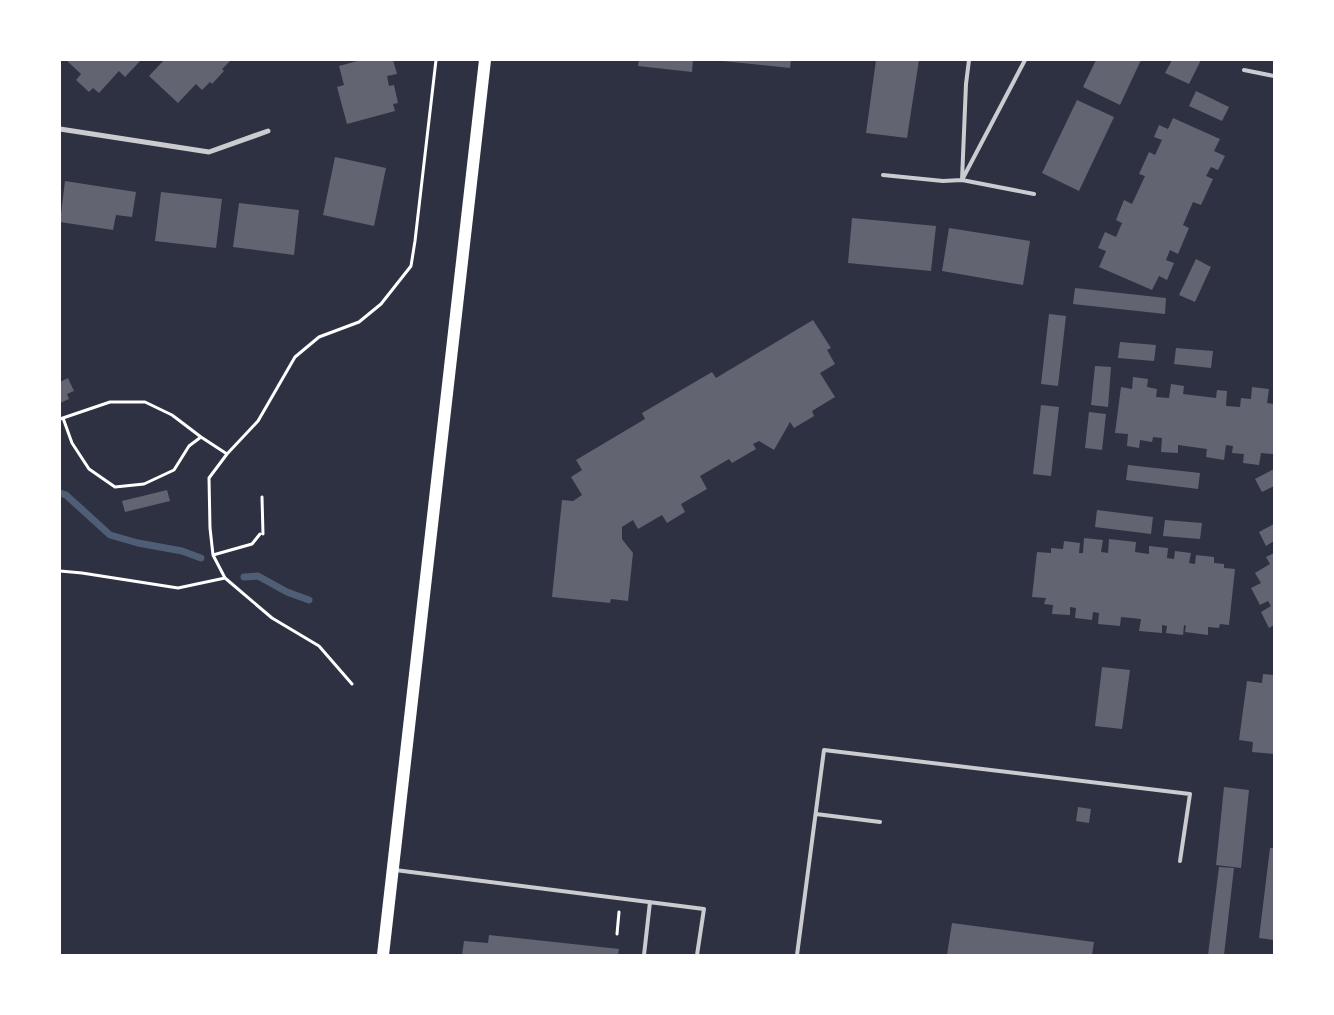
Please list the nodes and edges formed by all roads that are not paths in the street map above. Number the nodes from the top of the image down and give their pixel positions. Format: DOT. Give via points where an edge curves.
graph roads {
  1 [pos="485,60"];
  2 [pos="969,60"];
  3 [pos="1025,60"];
  4 [pos="1244,70"];
  5 [pos="1274,76"];
  6 [pos="60,129"];
  7 [pos="268,131"];
  8 [pos="883,175"];
  9 [pos="962,180"];
  10 [pos="1034,194"];
  11 [pos="816,814"];
  12 [pos="880,822"];
  13 [pos="1180,861"];
  14 [pos="393,870"];
  15 [pos="650,902"];
  16 [pos="384,955"];
  17 [pos="644,955"];
  18 [pos="697,955"];
  19 [pos="797,955"];
  1 -- 14 [label="main road"];
  2 -- 9 [label="lane"];
  3 -- 9 [label="lane"];
  4 -- 5 [label="lane"];
  6 -- 7 [label="street" via="209,152"];
  8 -- 9 [label="lane"];
  9 -- 10 [label="lane"];
  11 -- 12 [label="lane"];
  11 -- 13 [label="lane" via="824,750 1190,794"];
  11 -- 19 [label="lane"];
  14 -- 15 [label="lane"];
  14 -- 16 [label="main road"];
  15 -- 17 [label="lane"];
  15 -- 18 [label="lane" via="704,909"];
}
